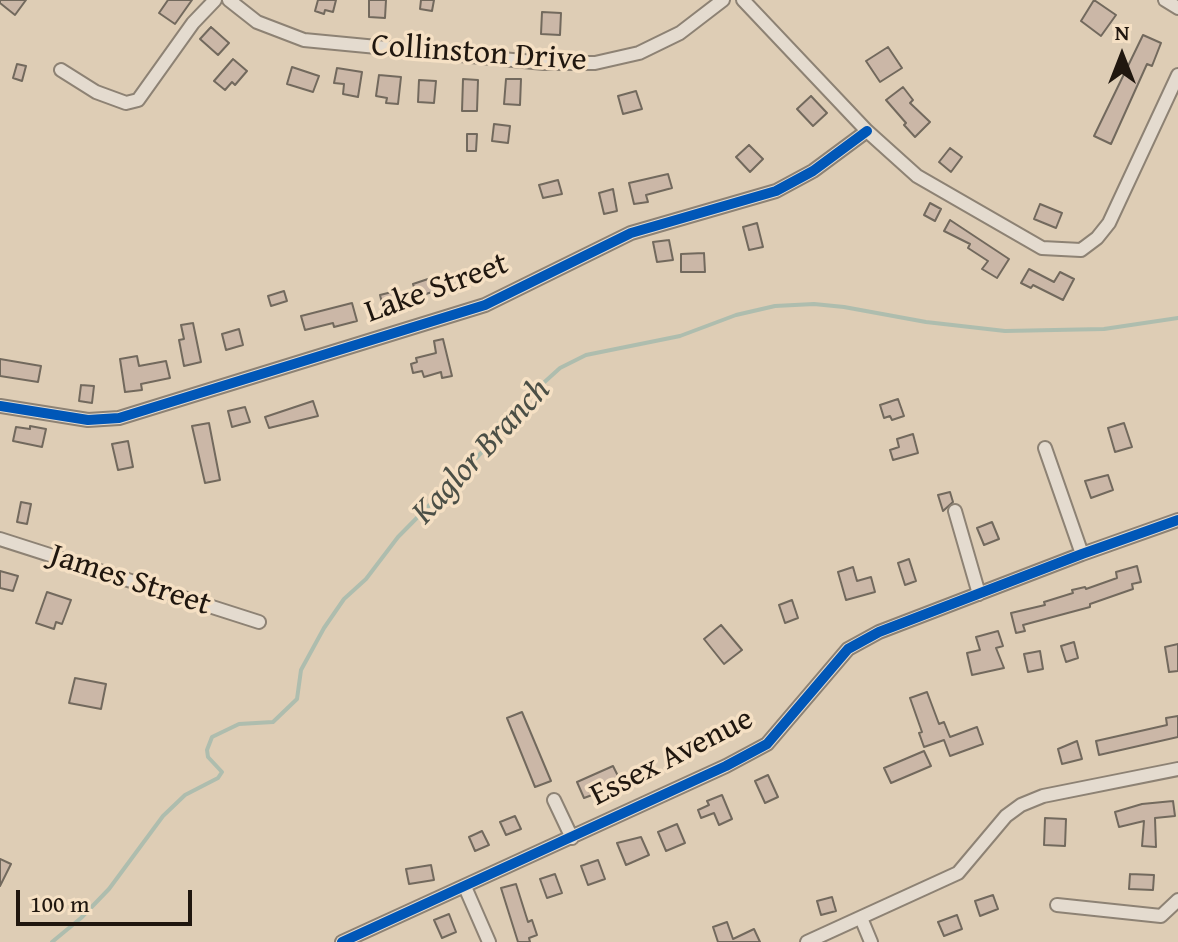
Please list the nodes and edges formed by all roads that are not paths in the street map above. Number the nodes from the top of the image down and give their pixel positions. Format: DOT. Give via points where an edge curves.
graph roads {
  1 [pos="215,0"];
  2 [pos="229,0"];
  3 [pos="723,0"];
  4 [pos="743,0"];
  5 [pos="1165,0"];
  6 [pos="1178,8"];
  7 [pos="61,70"];
  8 [pos="1178,75"];
  9 [pos="867,131"];
  10 [pos="0,406"];
  11 [pos="1045,448"];
  12 [pos="955,511"];
  13 [pos="1178,520"];
  14 [pos="0,539"];
  15 [pos="1082,554"];
  16 [pos="979,594"];
  17 [pos="259,622"];
  18 [pos="1178,769"];
  19 [pos="554,800"];
  20 [pos="572,838"];
  21 [pos="465,887"];
  22 [pos="1178,900"];
  23 [pos="1057,905"];
  24 [pos="861,918"];
  25 [pos="342,942"];
  26 [pos="489,942"];
  27 [pos="807,942"];
  28 [pos="871,942"];
  1 -- 7 [label="street" via="138,100 126,103 96,92"];
  2 -- 3 [label="street, Collinston Drive" via="257,22 304,40 544,63 595,63 639,53 680,33"];
  4 -- 9 [label="street"];
  5 -- 6 [label="street"];
  8 -- 9 [label="street" via="1109,223 1081,250 1042,248 1016,234 917,176"];
  9 -- 10 [label="street, Lake Street" via="776,191 631,233 485,305 119,418 88,420"];
  11 -- 15 [label="street"];
  12 -- 16 [label="street"];
  13 -- 15 [label="street, Essex Avenue"];
  14 -- 17 [label="street, James Street"];
  15 -- 16 [label="street, Essex Avenue"];
  16 -- 20 [label="street, Essex Avenue" via="848,649 767,744"];
  18 -- 24 [label="street" via="1021,805 958,873"];
  19 -- 20 [label="street"];
  20 -- 21 [label="street, Essex Avenue"];
  21 -- 25 [label="street, Essex Avenue"];
  21 -- 26 [label="street"];
  22 -- 23 [label="street" via="1161,916"];
  24 -- 27 [label="street"];
  24 -- 28 [label="street"];
}
